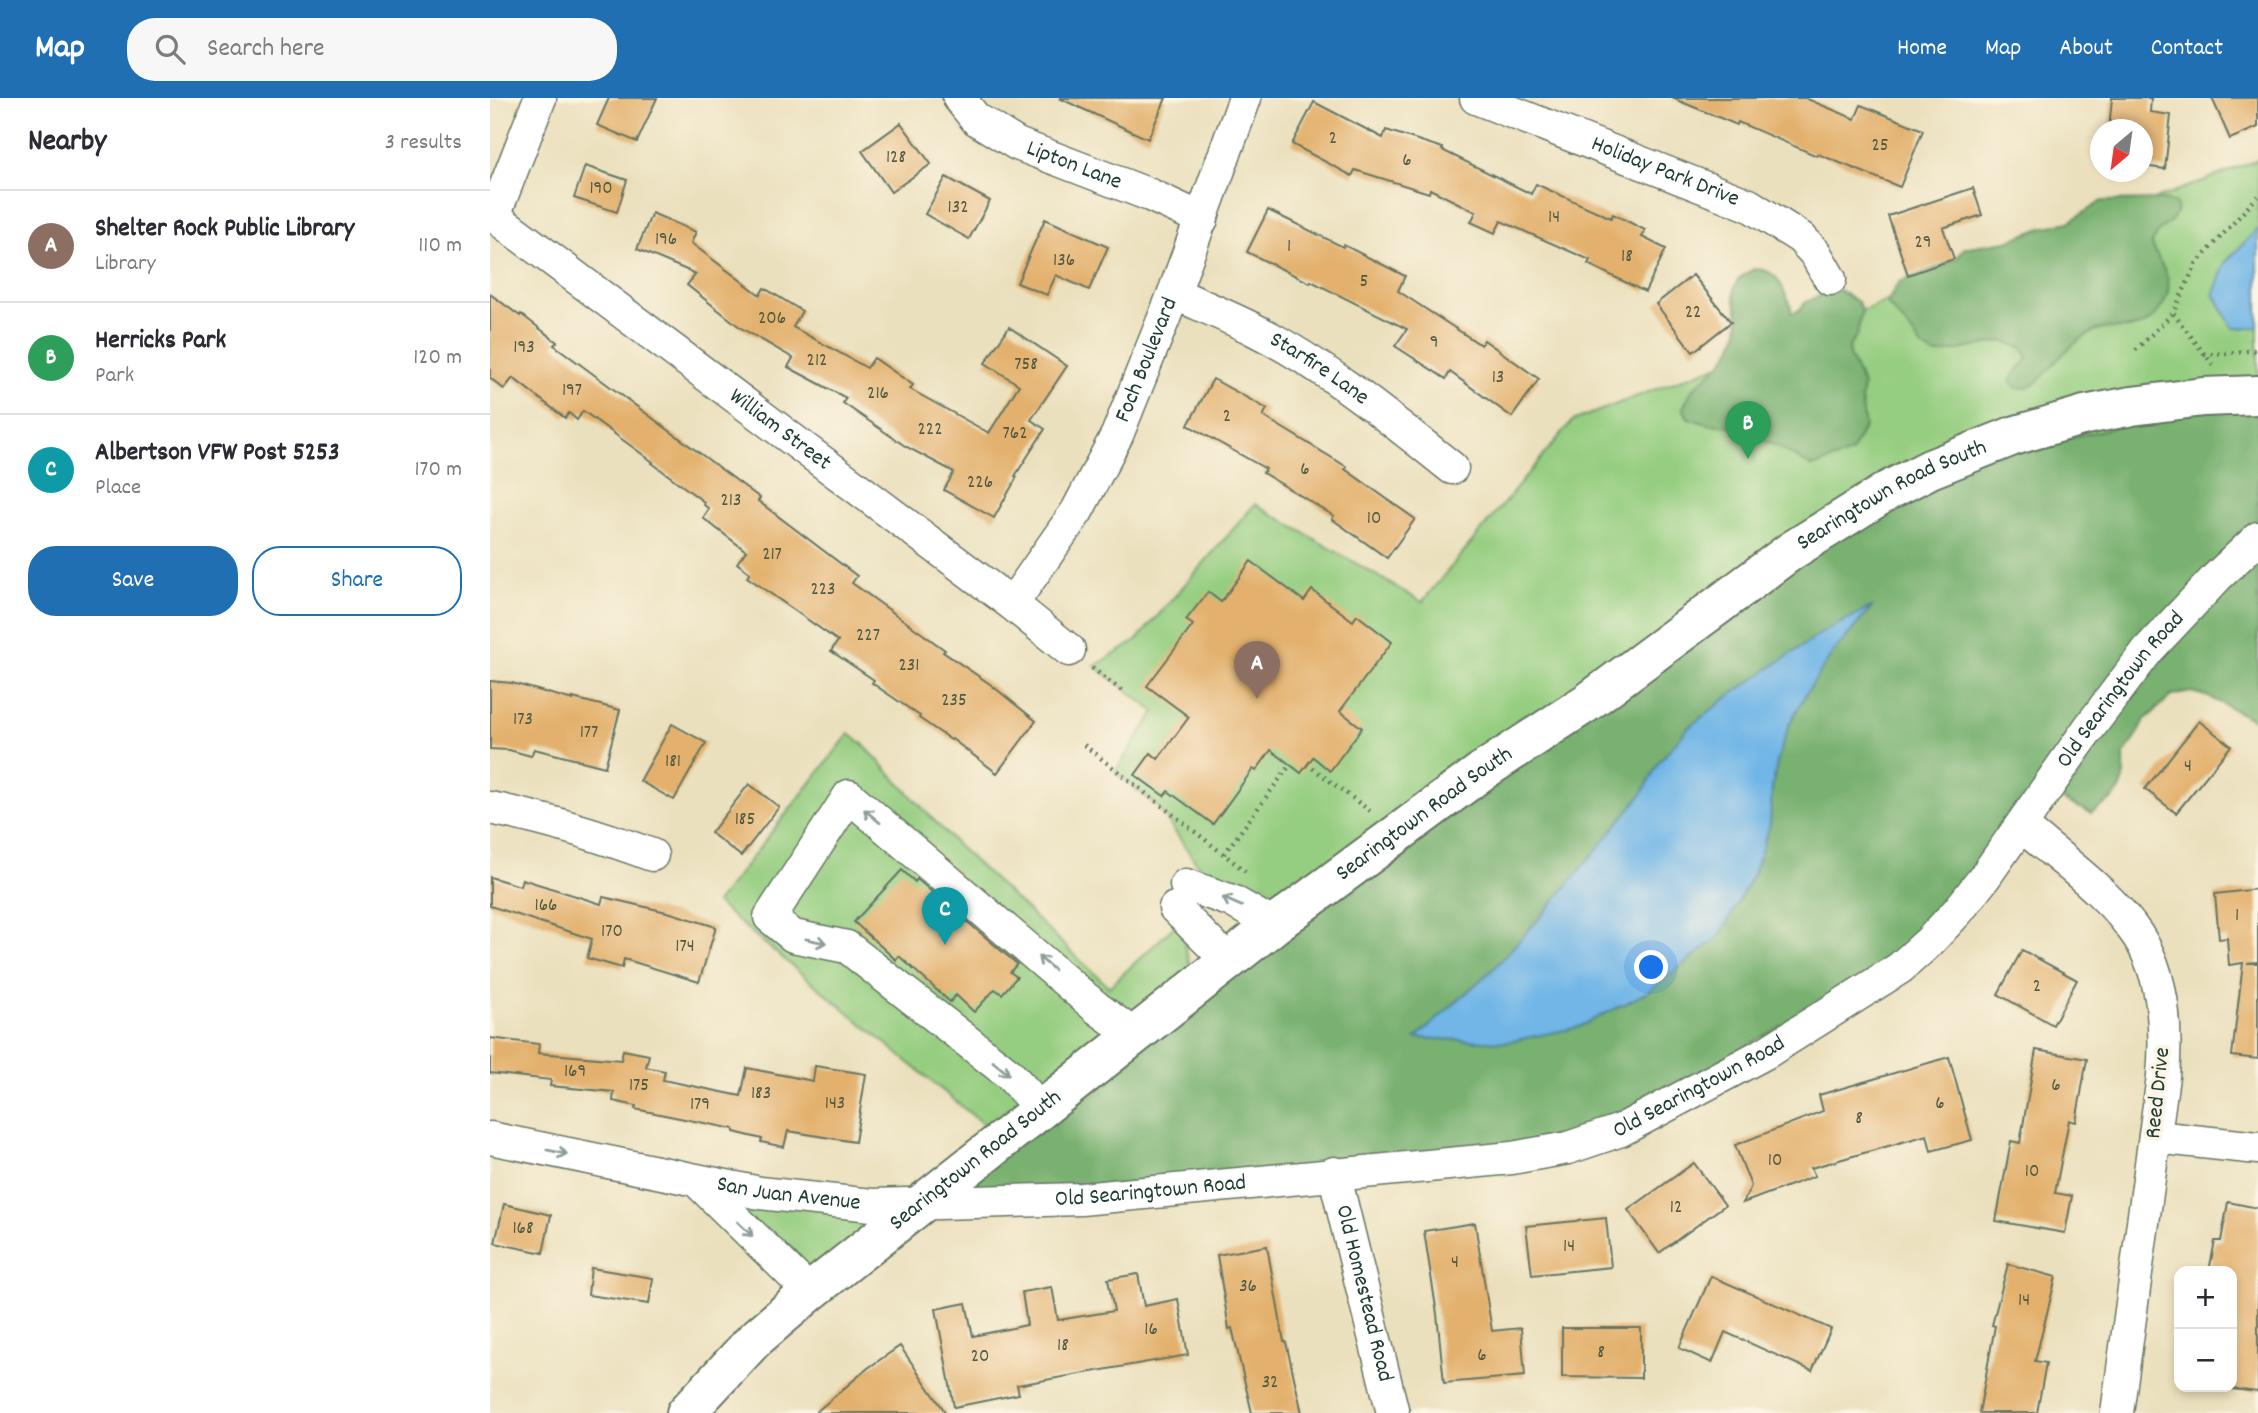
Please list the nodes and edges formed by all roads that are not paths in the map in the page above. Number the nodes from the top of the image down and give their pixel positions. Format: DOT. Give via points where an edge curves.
graph roads {
  1 [pos="540,98"];
  2 [pos="959,98"];
  3 [pos="1245,98"];
  4 [pos="1476,98"];
  5 [pos="492,215"];
  6 [pos="1202,219"];
  7 [pos="1830,279"];
  8 [pos="1174,293"];
  9 [pos="2258,395"];
  10 [pos="1452,468"];
  11 [pos="2258,538"];
  12 [pos="1012,604"];
  13 [pos="1069,650"];
  14 [pos="490,808"];
  15 [pos="2022,826"];
  16 [pos="652,855"];
  17 [pos="1274,925"];
  18 [pos="1228,961"];
  19 [pos="1134,1035"];
  20 [pos="1040,1108"];
  21 [pos="2155,1137"];
  22 [pos="490,1138"];
  23 [pos="2258,1148"];
  24 [pos="1334,1174"];
  25 [pos="697,1181"];
  26 [pos="922,1203"];
  27 [pos="810,1292"];
  28 [pos="686,1413"];
  29 [pos="1393,1413"];
  30 [pos="2117,1413"];
  1 -- 5 [label="street"];
  2 -- 6 [label="street, Lipton Lane" via="976,118 1017,144"];
  3 -- 6 [label="street, Foch Boulevard"];
  4 -- 7 [label="street, Holiday Park Drive" via="1748,205 1801,237"];
  5 -- 12 [label="street, William Street"];
  6 -- 8 [label="street, Foch Boulevard"];
  8 -- 10 [label="street, Starfire Lane" via="1254,329 1320,369"];
  8 -- 12 [label="street, Foch Boulevard" via="1117,435 1077,511"];
  9 -- 17 [label="main road, Searingtown Road South" via="2203,397 2085,415 2013,436 1889,491 1791,551"];
  11 -- 15 [label="street, Old Searingtown Road" via="2148,650"];
  12 -- 13 [label="street, William Street"];
  14 -- 16 [label="street" via="606,838"];
  15 -- 21 [label="street, Reed Drive" via="2118,911 2139,937 2151,964 2166,1041"];
  15 -- 24 [label="street, Old Searingtown Road" via="1958,911 1900,968 1767,1052 1621,1130 1568,1148 1512,1158"];
  17 -- 18 [label="main road, Searingtown Road South"];
  17 -- 18 [label="street, one-way" via="1232,901 1180,897"];
  18 -- 19 [label="main road, Searingtown Road South"];
  19 -- 20 [label="main road, Searingtown Road South"];
  19 -- 20 [label="street, one-way" via="849,796 770,917 793,936 847,947 1009,1074"];
  20 -- 26 [label="main road, Searingtown Road South"];
  21 -- 23 [label="street"];
  21 -- 30 [label="street, Reed Drive"];
  22 -- 25 [label="street, San Juan Avenue, one-way"];
  24 -- 26 [label="street, Old Searingtown Road" via="1081,1199"];
  24 -- 29 [label="street, Old Homestead Road"];
  25 -- 26 [label="street, San Juan Avenue" via="872,1205"];
  25 -- 27 [label="street, San Juan Avenue, one-way"];
  26 -- 27 [label="main road, Searingtown Road South"];
  27 -- 28 [label="main road, Searingtown Road South" via="754,1340"];
}
